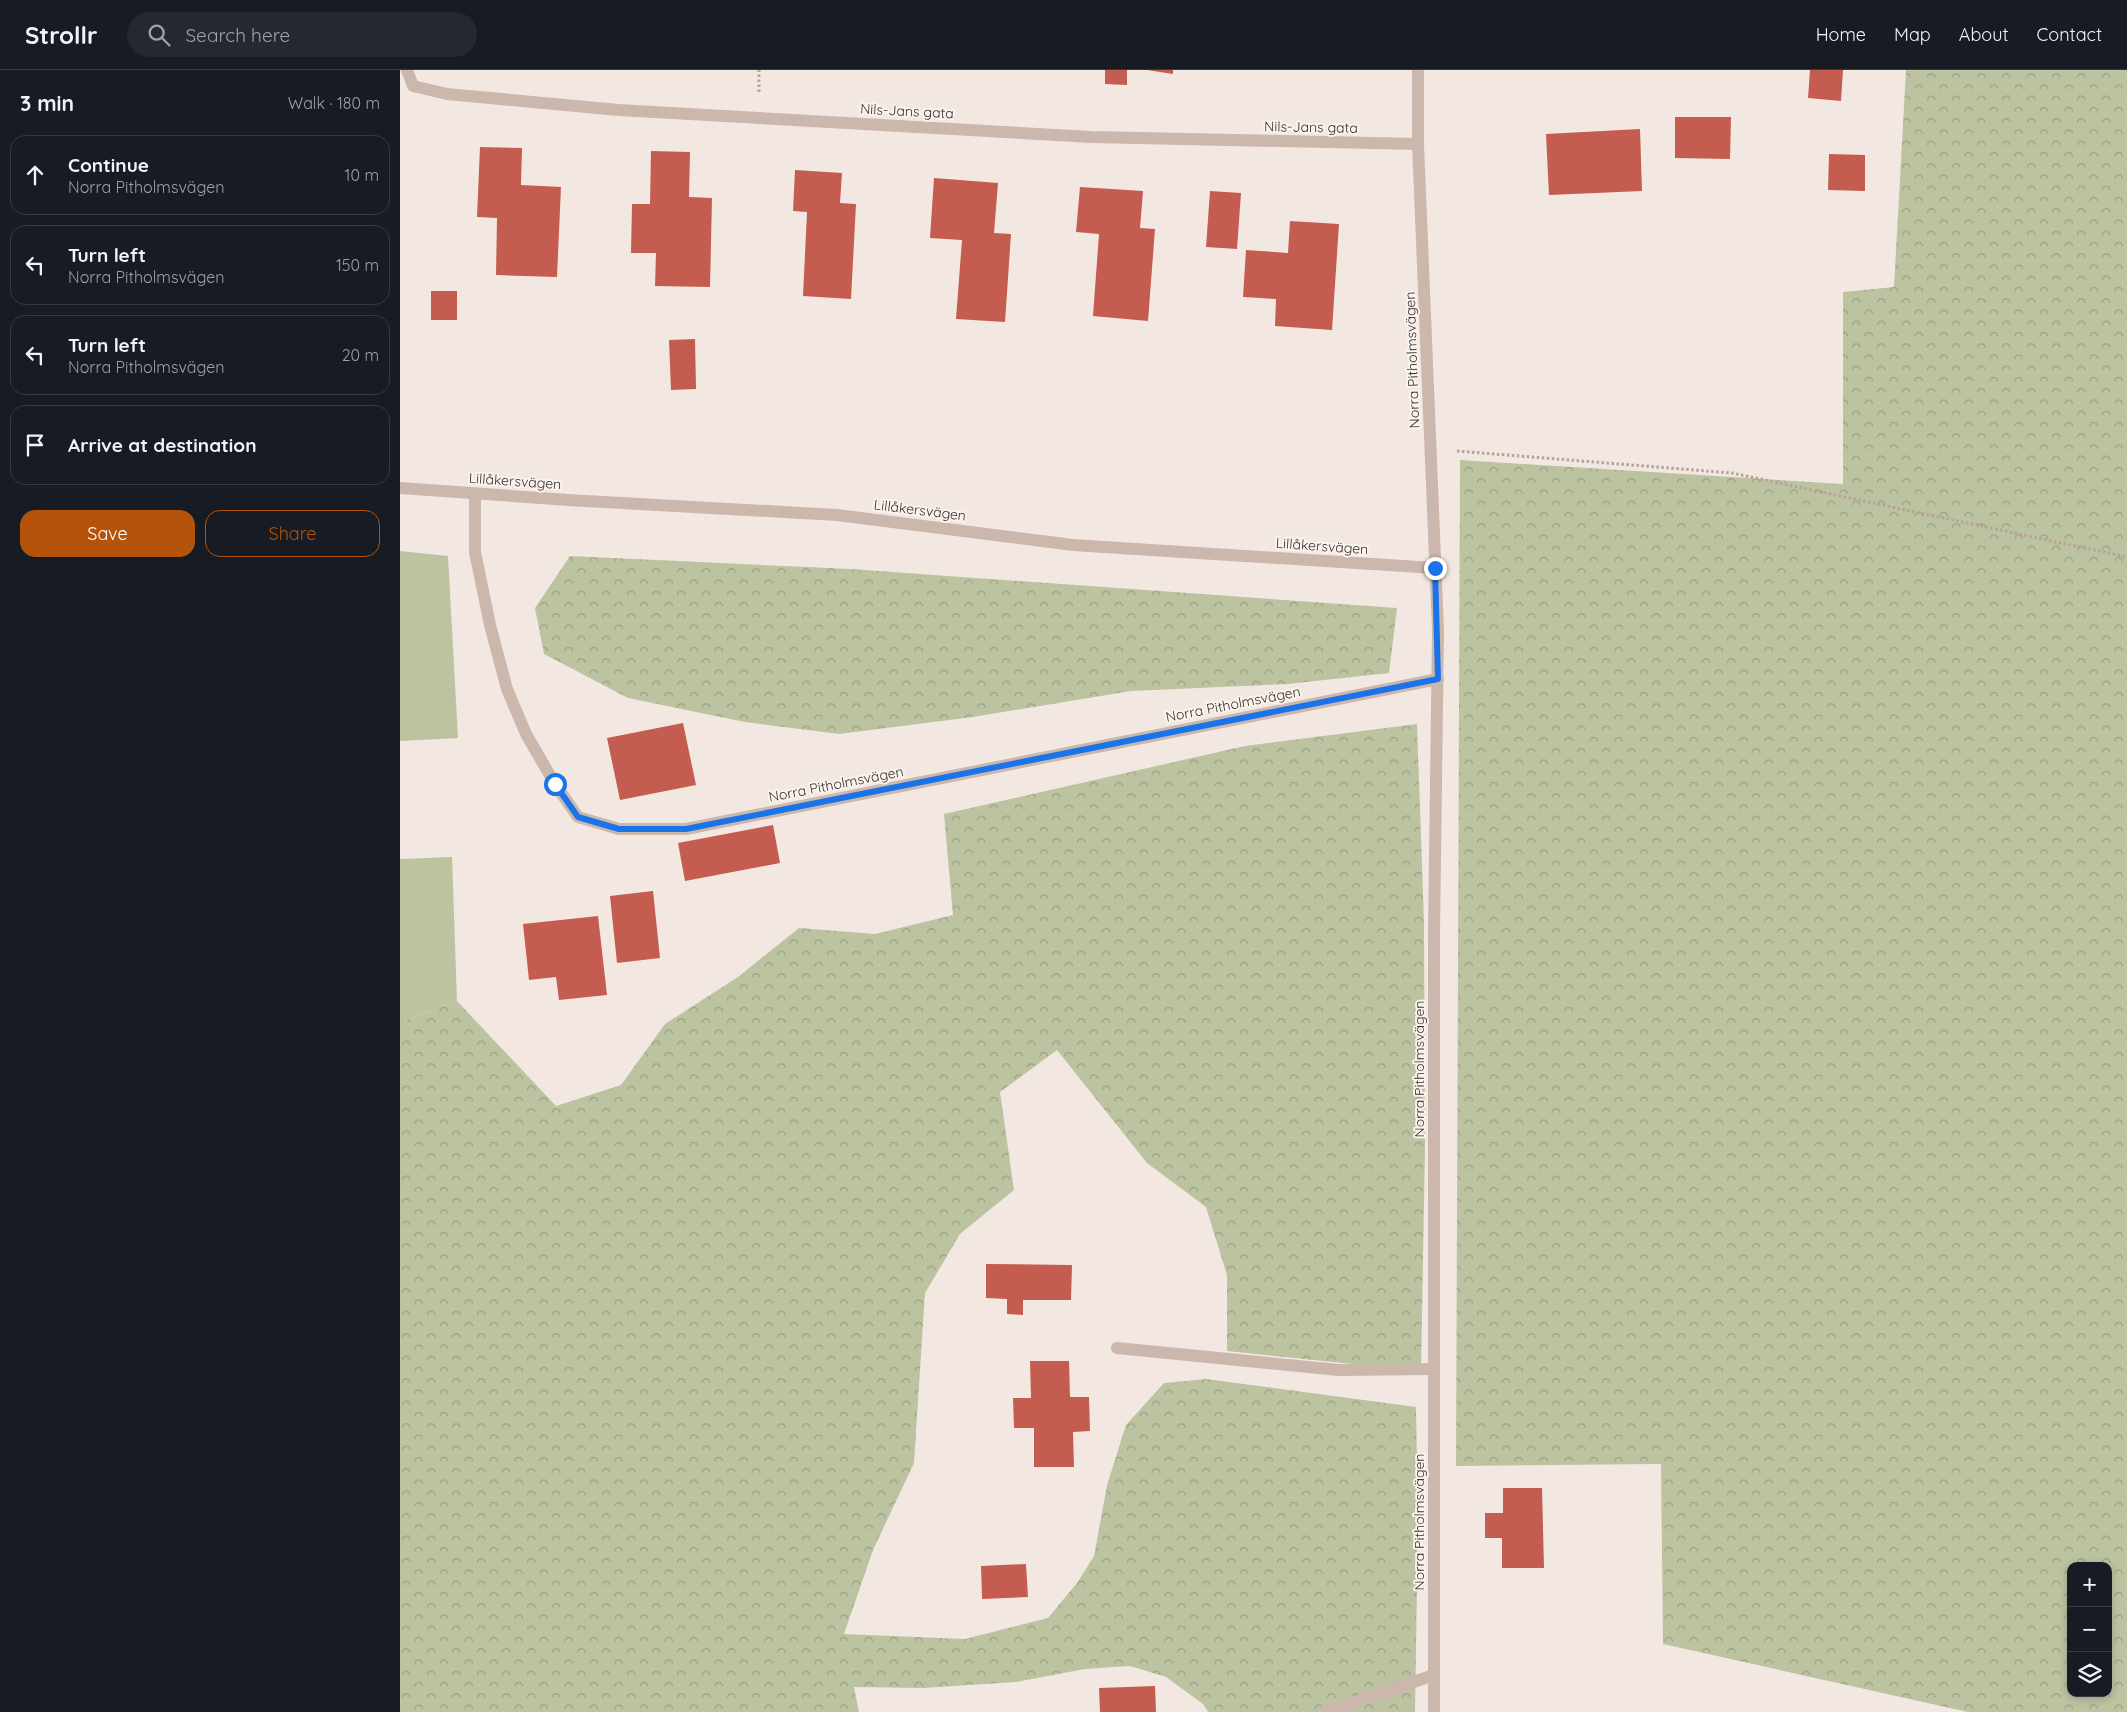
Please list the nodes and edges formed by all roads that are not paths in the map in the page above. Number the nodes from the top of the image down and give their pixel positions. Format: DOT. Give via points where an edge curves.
graph roads {
  1 [pos="407,70"];
  2 [pos="1418,70"];
  3 [pos="1418,144"];
  4 [pos="400,488"];
  5 [pos="475,494"];
  6 [pos="1435,568"];
  7 [pos="1438,679"];
  8 [pos="1117,1348"];
  9 [pos="1434,1369"];
  10 [pos="1434,1675"];
  11 [pos="1325,1712"];
  12 [pos="1434,1712"];
  1 -- 3 [label="street, Nils-Jans gata" via="413,86 447,94 619,110 1091,137"];
  2 -- 3 [label="street, Norra Pitholmsvägen"];
  3 -- 6 [label="street, Norra Pitholmsvägen"];
  4 -- 5 [label="street, Lillåkersvägen"];
  5 -- 6 [label="street, Lillåkersvägen" via="837,515 1073,545"];
  5 -- 7 [label="street, Norra Pitholmsvägen" via="475,552 490,625 507,689 526,734 578,817 619,829 686,829"];
  6 -- 7 [label="street, Norra Pitholmsvägen"];
  7 -- 9 [label="street, Norra Pitholmsvägen"];
  8 -- 9 [label="street" via="1339,1370"];
  9 -- 10 [label="street, Norra Pitholmsvägen"];
  10 -- 11 [label="street"];
  10 -- 12 [label="street, Norra Pitholmsvägen"];
}
